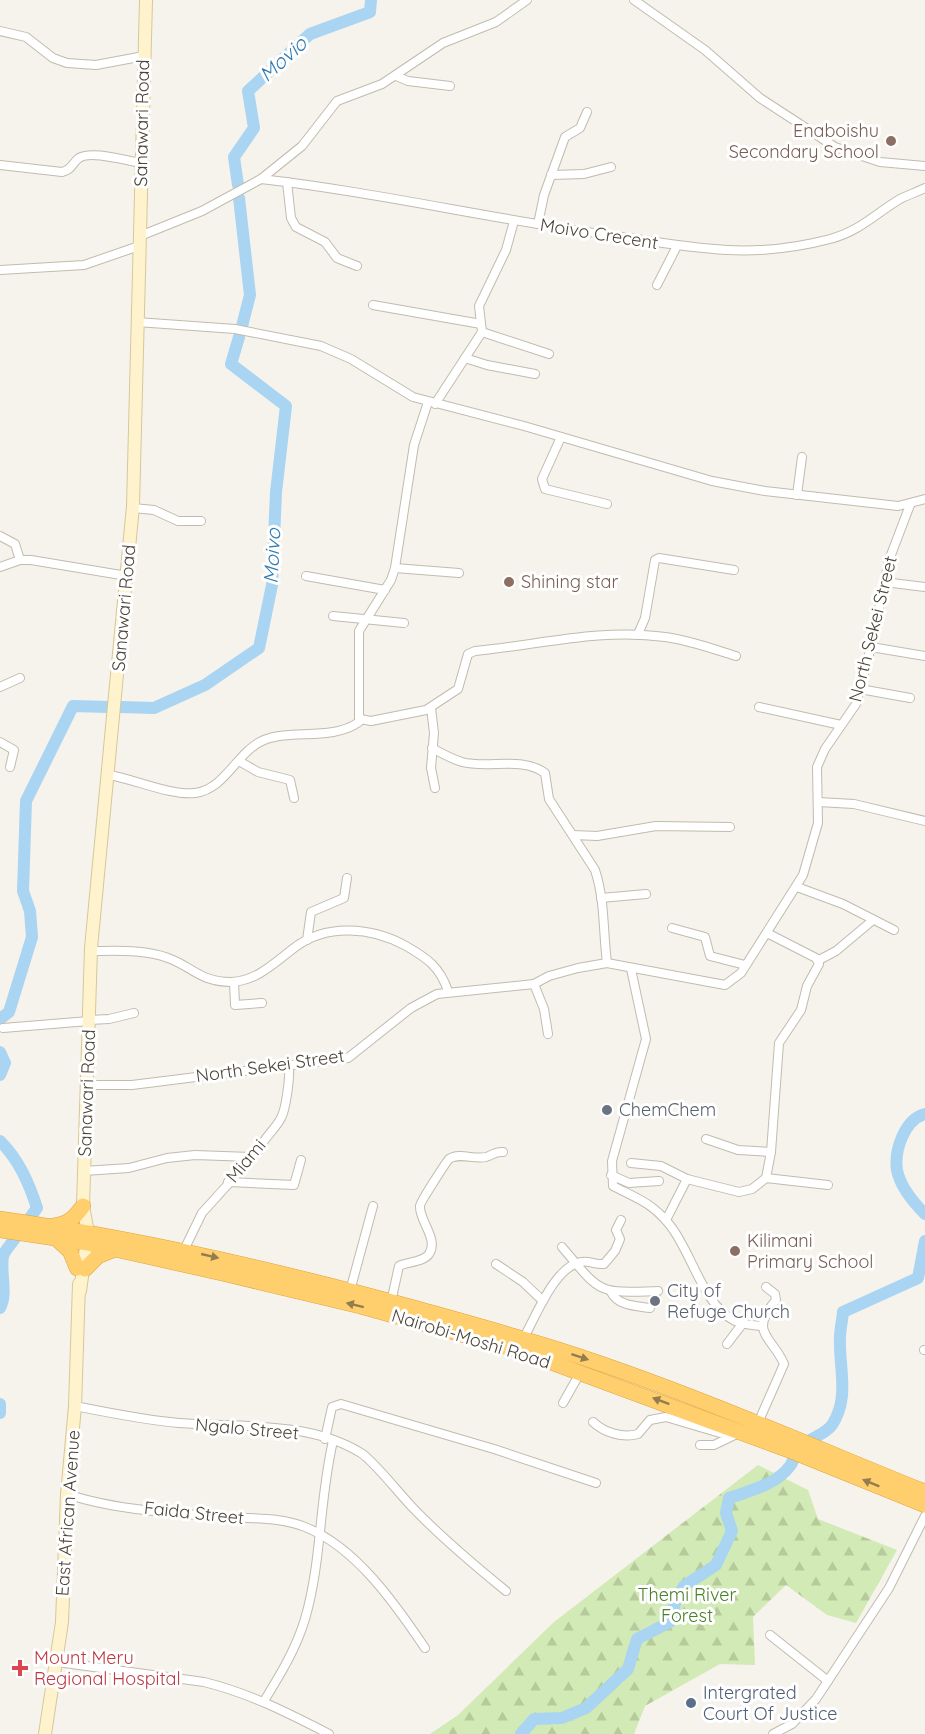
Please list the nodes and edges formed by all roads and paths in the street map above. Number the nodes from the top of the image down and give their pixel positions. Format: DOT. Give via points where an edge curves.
graph roads {
  1 [pos="146,0"];
  2 [pos="634,0"];
  3 [pos="525,1"];
  4 [pos="0,31"];
  5 [pos="144,56"];
  6 [pos="396,76"];
  7 [pos="450,86"];
  8 [pos="587,112"];
  9 [pos="141,163"];
  10 [pos="0,165"];
  11 [pos="925,166"];
  12 [pos="611,167"];
  13 [pos="551,175"];
  14 [pos="261,179"];
  15 [pos="287,182"];
  16 [pos="925,188"];
  17 [pos="514,221"];
  18 [pos="538,224"];
  19 [pos="139,241"];
  20 [pos="677,246"];
  21 [pos="357,266"];
  22 [pos="0,270"];
  23 [pos="657,285"];
  24 [pos="373,305"];
  25 [pos="137,322"];
  26 [pos="481,328"];
  27 [pos="549,354"];
  28 [pos="465,358"];
  29 [pos="535,374"];
  30 [pos="431,403"];
  31 [pos="561,437"];
  32 [pos="802,457"];
  33 [pos="797,495"];
  34 [pos="925,499"];
  35 [pos="606,504"];
  36 [pos="910,505"];
  37 [pos="133,508"];
  38 [pos="201,521"];
  39 [pos="0,536"];
  40 [pos="20,560"];
  41 [pos="0,567"];
  42 [pos="395,568"];
  43 [pos="734,570"];
  44 [pos="459,573"];
  45 [pos="127,576"];
  46 [pos="306,576"];
  47 [pos="884,582"];
  48 [pos="925,587"];
  49 [pos="385,590"];
  50 [pos="333,616"];
  51 [pos="366,619"];
  52 [pos="404,623"];
  53 [pos="638,634"];
  54 [pos="871,647"];
  55 [pos="736,656"];
  56 [pos="925,656"];
  57 [pos="20,678"];
  58 [pos="0,687"];
  59 [pos="861,689"];
  60 [pos="910,698"];
  61 [pos="759,707"];
  62 [pos="431,708"];
  63 [pos="360,719"];
  64 [pos="841,725"];
  65 [pos="0,742"];
  66 [pos="432,748"];
  67 [pos="239,761"];
  68 [pos="10,767"];
  69 [pos="109,775"];
  70 [pos="435,788"];
  71 [pos="294,798"];
  72 [pos="818,802"];
  73 [pos="925,821"];
  74 [pos="730,827"];
  75 [pos="573,835"];
  76 [pos="347,878"];
  77 [pos="797,887"];
  78 [pos="646,894"];
  79 [pos="601,898"];
  80 [pos="873,920"];
  81 [pos="672,928"];
  82 [pos="894,930"];
  83 [pos="767,933"];
  84 [pos="307,940"];
  85 [pos="91,951"];
  86 [pos="819,960"];
  87 [pos="607,963"];
  88 [pos="745,965"];
  89 [pos="631,969"];
  90 [pos="234,981"];
  91 [pos="534,984"];
  92 [pos="448,991"];
  93 [pos="262,1003"];
  94 [pos="134,1013"];
  95 [pos="89,1021"];
  96 [pos="3,1028"];
  97 [pos="548,1034"];
  98 [pos="290,1066"];
  99 [pos="88,1084"];
  100 [pos="706,1138"];
  101 [pos="503,1152"];
  102 [pos="771,1152"];
  103 [pos="251,1157"];
  104 [pos="301,1160"];
  105 [pos="631,1163"];
  106 [pos="84,1171"];
  107 [pos="611,1175"];
  108 [pos="766,1178"];
  109 [pos="687,1179"];
  110 [pos="659,1181"];
  111 [pos="228,1182"];
  112 [pos="828,1185"];
  113 [pos="373,1206"];
  114 [pos="83,1210"];
  115 [pos="621,1220"];
  116 [pos="666,1220"];
  117 [pos="43,1226"];
  118 [pos="2,1229"];
  119 [pos="83,1237"];
  120 [pos="57,1239"];
  121 [pos="113,1243"];
  122 [pos="562,1247"];
  123 [pos="184,1250"];
  124 [pos="576,1263"];
  125 [pos="496,1264"];
  126 [pos="81,1268"];
  127 [pos="766,1287"];
  128 [pos="350,1291"];
  129 [pos="658,1291"];
  130 [pos="610,1292"];
  131 [pos="543,1301"];
  132 [pos="391,1302"];
  133 [pos="650,1308"];
  134 [pos="743,1323"];
  135 [pos="762,1326"];
  136 [pos="524,1339"];
  137 [pos="727,1344"];
  138 [pos="580,1373"];
  139 [pos="563,1403"];
  140 [pos="75,1406"];
  141 [pos="593,1422"];
  142 [pos="758,1423"];
  143 [pos="740,1431"];
  144 [pos="329,1440"];
  145 [pos="700,1445"];
  146 [pos="797,1446"];
  147 [pos="818,1455"];
  148 [pos="596,1483"];
  149 [pos="925,1492"];
  150 [pos="67,1494"];
  151 [pos="925,1505"];
  152 [pos="925,1516"];
  153 [pos="319,1534"];
  154 [pos="506,1591"];
  155 [pos="770,1635"];
  156 [pos="425,1648"];
  157 [pos="57,1662"];
  158 [pos="828,1681"];
  159 [pos="264,1701"];
  160 [pos="45,1733"];
  161 [pos="329,1734"];
  162 [pos="773,1734"];
  1 -- 5 [label="street, Sanawari Road"];
  2 -- 11 [label="street" via="705,50 760,98 835,147 880,162"];
  3 -- 6 [label="street" via="496,22 443,43"];
  4 -- 5 [label="street" via="26,37 61,62 96,64"];
  5 -- 9 [label="street, Sanawari Road"];
  6 -- 7 [label="street"];
  6 -- 14 [label="street" via="337,101 302,146"];
  8 -- 13 [label="street" via="580,128 565,137"];
  9 -- 10 [label="street" via="94,154 78,158 69,170 62,172"];
  9 -- 19 [label="street, Sanawari Road"];
  12 -- 13 [label="street" via="584,174"];
  13 -- 18 [label="street"];
  14 -- 15 [label="street, Moivo Crecent"];
  14 -- 19 [label="street"];
  15 -- 17 [label="street, Moivo Crecent"];
  15 -- 21 [label="street" via="291,218 296,227 325,242 342,261"];
  16 -- 20 [label="street, Moivo Crecent" via="899,200 855,230 830,238 737,252"];
  17 -- 18 [label="street, Moivo Crecent"];
  17 -- 26 [label="street" via="506,250 479,306"];
  18 -- 20 [label="street, Moivo Crecent"];
  19 -- 22 [label="street" via="84,265"];
  19 -- 25 [label="street, Sanawari Road"];
  20 -- 23 [label="street"];
  24 -- 26 [label="street" via="399,307"];
  25 -- 30 [label="street" via="262,332 321,346"];
  25 -- 37 [label="street, Sanawari Road"];
  26 -- 27 [label="street"];
  26 -- 28 [label="street"];
  28 -- 29 [label="street"];
  28 -- 30 [label="street"];
  30 -- 31 [label="street"];
  30 -- 42 [label="street" via="414,445"];
  31 -- 33 [label="street" via="712,481"];
  31 -- 35 [label="street" via="542,479 545,489"];
  32 -- 33 [label="street"];
  33 -- 36 [label="street"];
  34 -- 36 [label="street"];
  36 -- 47 [label="street, North Sekei Street"];
  37 -- 38 [label="street" via="154,510 178,521"];
  37 -- 45 [label="street, Sanawari Road"];
  39 -- 40 [label="street" via="12,542"];
  40 -- 41 [label="street"];
  40 -- 45 [label="street"];
  42 -- 44 [label="street"];
  42 -- 49 [label="street"];
  43 -- 53 [label="street" via="655,560 645,618"];
  45 -- 69 [label="street, Sanawari Road"];
  46 -- 49 [label="street"];
  47 -- 48 [label="street"];
  47 -- 54 [label="street, North Sekei Street"];
  49 -- 51 [label="street"];
  50 -- 51 [label="street"];
  51 -- 52 [label="street"];
  51 -- 63 [label="street" via="358,639"];
  53 -- 55 [label="street" via="680,639"];
  53 -- 62 [label="street" via="563,637 472,652 468,654 458,689"];
  54 -- 56 [label="street"];
  54 -- 59 [label="street, North Sekei Street"];
  57 -- 58 [label="street"];
  59 -- 60 [label="street"];
  59 -- 64 [label="street, North Sekei Street"];
  61 -- 64 [label="street"];
  62 -- 63 [label="street" via="371,721"];
  62 -- 66 [label="street"];
  63 -- 67 [label="street" via="339,730 262,741"];
  64 -- 72 [label="street, North Sekei Street" via="817,767"];
  65 -- 68 [label="street" via="14,750"];
  66 -- 70 [label="street"];
  66 -- 75 [label="street" via="462,762 540,770 548,780 549,799"];
  67 -- 69 [label="street" via="216,784 195,793"];
  67 -- 71 [label="street" via="258,772 290,780"];
  69 -- 85 [label="street, Sanawari Road"];
  72 -- 73 [label="street" via="854,804"];
  72 -- 77 [label="street, North Sekei Street" via="813,847"];
  74 -- 75 [label="street" via="664,826 597,837"];
  75 -- 79 [label="street" via="595,870"];
  76 -- 84 [label="street" via="344,898 310,912"];
  77 -- 80 [label="street"];
  77 -- 83 [label="street, North Sekei Street"];
  78 -- 79 [label="street"];
  79 -- 87 [label="street"];
  80 -- 82 [label="street"];
  80 -- 86 [label="street"];
  81 -- 88 [label="street" via="705,937 710,956"];
  83 -- 86 [label="street"];
  83 -- 88 [label="street, North Sekei Street"];
  84 -- 90 [label="street" via="257,976"];
  84 -- 92 [label="street" via="355,928 375,933 433,962"];
  85 -- 90 [label="street" via="160,956 202,978"];
  85 -- 95 [label="street, Sanawari Road"];
  86 -- 102 [label="street" via="801,1010 779,1043"];
  87 -- 89 [label="street, North Sekei Street"];
  87 -- 91 [label="street, North Sekei Street" via="565,970"];
  88 -- 89 [label="street, North Sekei Street" via="725,985"];
  89 -- 107 [label="street" via="646,1039 622,1120"];
  90 -- 93 [label="street" via="235,1005"];
  91 -- 92 [label="street, North Sekei Street"];
  91 -- 97 [label="street"];
  92 -- 98 [label="street, North Sekei Street" via="411,1008 348,1058"];
  94 -- 95 [label="street"];
  95 -- 96 [label="street"];
  95 -- 99 [label="street, Sanawari Road"];
  98 -- 99 [label="street, North Sekei Street" via="132,1085"];
  98 -- 103 [label="street, Miami" via="290,1083 280,1120"];
  99 -- 106 [label="street, Sanawari Road"];
  100 -- 102 [label="street" via="738,1150"];
  101 -- 132 [label="street" via="446,1162 421,1202 431,1244 429,1254 399,1266"];
  102 -- 108 [label="street"];
  103 -- 106 [label="street" via="195,1155 129,1168"];
  103 -- 111 [label="street, Miami"];
  104 -- 111 [label="street" via="292,1186"];
  105 -- 109 [label="street" via="661,1166"];
  106 -- 114 [label="street, Sanawari Road"];
  107 -- 110 [label="street" via="629,1183"];
  107 -- 116 [label="street" via="613,1186 640,1197"];
  108 -- 109 [label="street" via="753,1189 739,1192"];
  108 -- 112 [label="street"];
  109 -- 116 [label="street"];
  111 -- 123 [label="street, Miami" via="202,1213"];
  113 -- 128 [label="street"];
  114 -- 117 [label="highway" via="66,1224"];
  114 -- 119 [label="street, Sanawari Road"];
  114 -- 121 [label="highway"];
  115 -- 124 [label="street" via="616,1230 620,1242 606,1262"];
  116 -- 134 [label="street" via="713,1299 730,1318"];
  117 -- 118 [label="highway, Nairobi-Moshi Road"];
  117 -- 119 [label="highway, Nairobi-Moshi Road"];
  118 -- 120 [label="highway, Nairobi-Moshi Road"];
  119 -- 120 [label="highway, Nairobi-Moshi Road"];
  119 -- 121 [label="highway, Nairobi-Moshi Road"];
  119 -- 126 [label="street, Sanawari Road"];
  120 -- 126 [label="highway"];
  121 -- 123 [label="highway, Nairobi-Moshi Road"];
  121 -- 126 [label="highway"];
  138 -- 121 [label="highway, Nairobi-Moshi Road, one-way" via="518,1350 360,1306"];
  122 -- 124 [label="street"];
  123 -- 128 [label="highway, Nairobi-Moshi Road, one-way"];
  124 -- 130 [label="street" via="595,1286"];
  124 -- 131 [label="street" via="557,1278"];
  125 -- 131 [label="street"];
  126 -- 140 [label="street, East African Avenue"];
  127 -- 135 [label="street" via="776,1300 765,1313"];
  128 -- 132 [label="highway, Nairobi-Moshi Road"];
  129 -- 130 [label="street"];
  130 -- 133 [label="street" via="622,1303"];
  131 -- 136 [label="street"];
  132 -- 136 [label="highway, Nairobi-Moshi Road"];
  134 -- 135 [label="street"];
  134 -- 137 [label="street"];
  135 -- 142 [label="street" via="784,1364"];
  136 -- 142 [label="highway, Nairobi-Moshi Road, one-way"];
  138 -- 139 [label="street"];
  143 -- 138 [label="highway, Nairobi-Moshi Road, one-way"];
  140 -- 144 [label="street, Ngalo Street" via="177,1423 275,1428"];
  140 -- 150 [label="street, East African Avenue"];
  141 -- 143 [label="street" via="610,1432 630,1436 638,1434 650,1420 666,1417 720,1433"];
  142 -- 146 [label="highway, Nairobi-Moshi Road"];
  143 -- 145 [label="street" via="714,1445"];
  143 -- 146 [label="highway, Nairobi-Moshi Road"];
  144 -- 148 [label="street" via="332,1407 341,1404"];
  144 -- 153 [label="street"];
  144 -- 154 [label="street, Ngalo Street" via="363,1454 415,1511"];
  146 -- 147 [label="highway, Nairobi-Moshi Road"];
  147 -- 149 [label="highway, Nairobi-Moshi Road"];
  151 -- 147 [label="highway, Nairobi-Moshi Road, one-way"];
  150 -- 153 [label="street, Faida Street" via="170,1512 287,1521"];
  150 -- 157 [label="street, East African Avenue"];
  152 -- 158 [label="street" via="894,1580"];
  153 -- 156 [label="street, Faida Street" via="384,1590"];
  153 -- 159 [label="street" via="305,1619 290,1658"];
  155 -- 158 [label="street"];
  157 -- 159 [label="street" via="204,1682"];
  157 -- 160 [label="street, East African Avenue"];
  158 -- 162 [label="street" via="809,1709"];
  159 -- 161 [label="street"];
}
